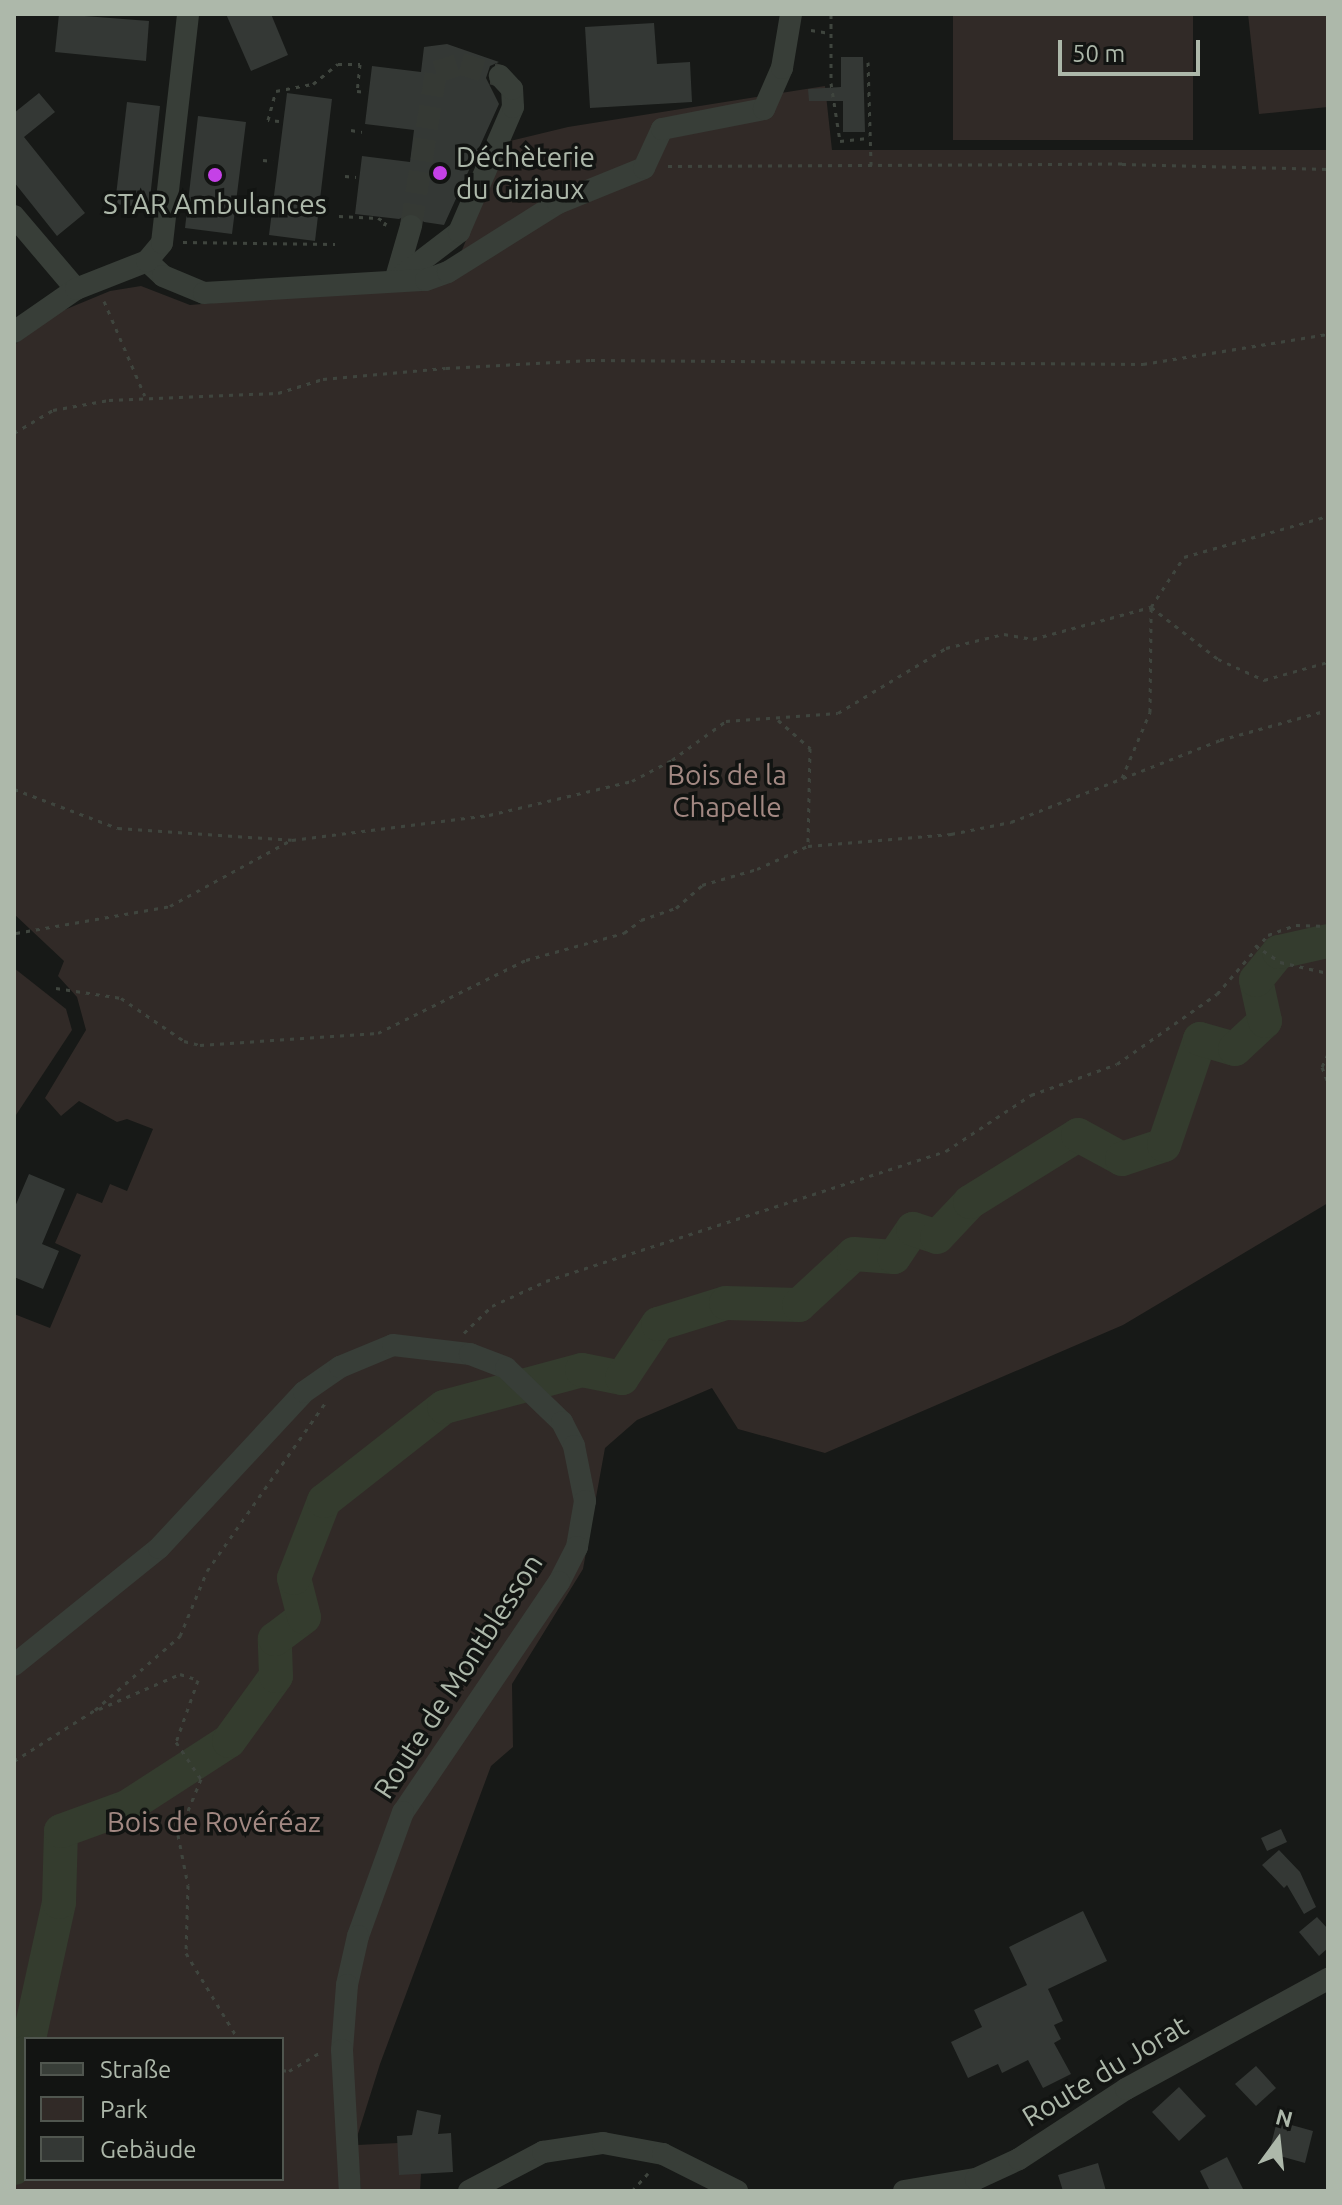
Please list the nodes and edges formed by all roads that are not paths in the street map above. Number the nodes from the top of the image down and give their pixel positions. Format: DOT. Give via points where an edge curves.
graph roads {
  1 [pos="188,14"];
  2 [pos="791,14"];
  3 [pos="500,76"];
  4 [pos="14,216"];
  5 [pos="411,226"];
  6 [pos="147,261"];
  7 [pos="395,281"];
  8 [pos="67,294"];
  9 [pos="14,332"];
  10 [pos="14,1665"];
  11 [pos="1328,1979"];
  12 [pos="350,2191"];
  13 [pos="469,2191"];
  14 [pos="737,2191"];
  15 [pos="904,2191"];
  1 -- 6 [label="street" via="165,232"];
  2 -- 7 [label="street" via="782,68 768,105 670,125 656,137 644,168 558,203 448,272"];
  3 -- 7 [label="street" via="512,89 513,107 459,232"];
  4 -- 8 [label="street"];
  5 -- 7 [label="street"];
  6 -- 7 [label="street" via="170,280 204,293"];
  6 -- 8 [label="street"];
  8 -- 9 [label="street"];
  10 -- 12 [label="street, Route de Montblesson" via="159,1548 304,1392 340,1367 393,1345 446,1349 506,1368 562,1422 574,1446 585,1501 577,1547 559,1582 403,1812 371,1891 347,1985 343,2041"];
  11 -- 15 [label="street, Route du Jorat" via="1126,2089 1019,2159 976,2179"];
  13 -- 14 [label="street" via="543,2152 603,2143 663,2154"];
}
